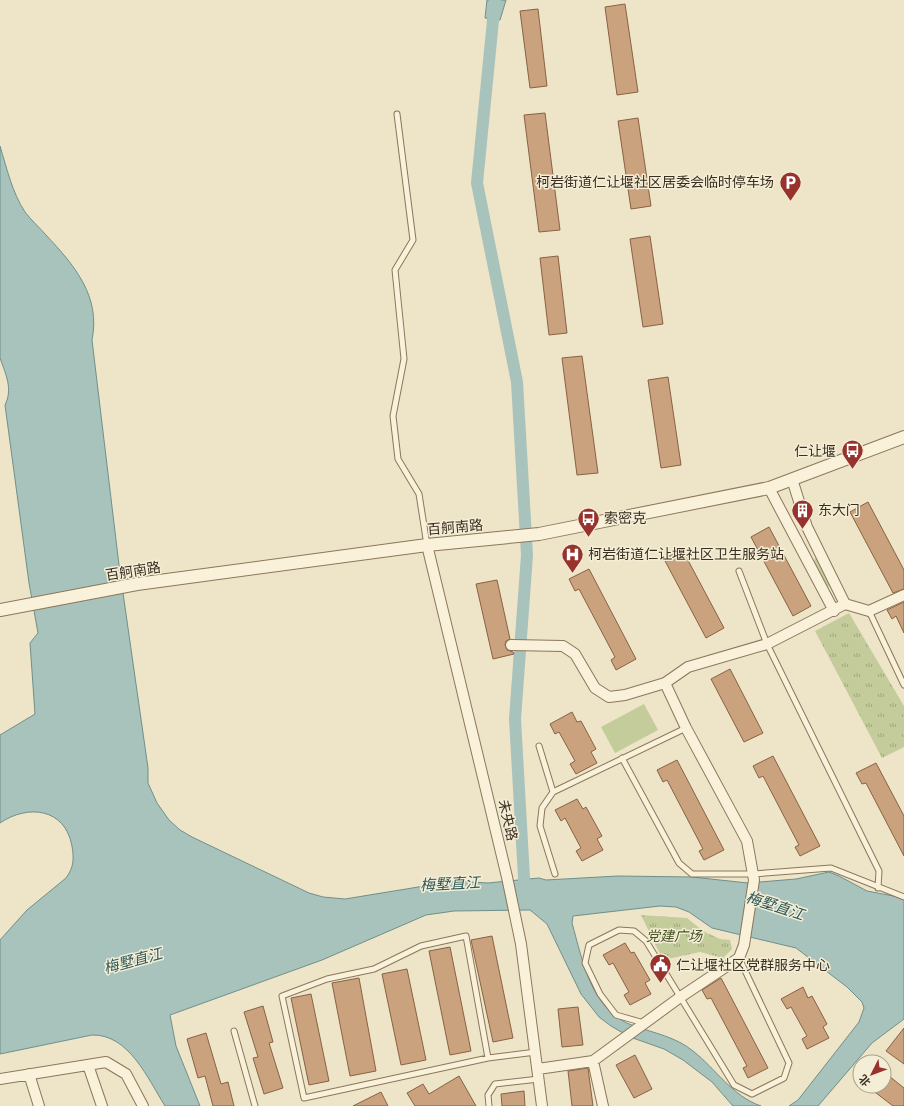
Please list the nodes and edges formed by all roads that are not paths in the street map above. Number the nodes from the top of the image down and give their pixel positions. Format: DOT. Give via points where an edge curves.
graph roads {
  1 [pos="397,114"];
  2 [pos="904,436"];
  3 [pos="792,479"];
  4 [pos="769,488"];
  5 [pos="427,545"];
  6 [pos="739,571"];
  7 [pos="904,595"];
  8 [pos="845,604"];
  9 [pos="0,610"];
  10 [pos="834,611"];
  11 [pos="869,611"];
  12 [pos="767,644"];
  13 [pos="510,645"];
  14 [pos="665,683"];
  15 [pos="904,685"];
  16 [pos="686,728"];
  17 [pos="539,746"];
  18 [pos="622,758"];
  19 [pos="554,792"];
  20 [pos="555,874"];
  21 [pos="753,877"];
  22 [pos="878,888"];
  23 [pos="904,897"];
  24 [pos="739,958"];
  25 [pos="679,998"];
  26 [pos="642,1025"];
  27 [pos="234,1031"];
  28 [pos="536,1052"];
  29 [pos="488,1058"];
  30 [pos="593,1060"];
  31 [pos="88,1065"];
  32 [pos="29,1074"];
  33 [pos="539,1074"];
  34 [pos="0,1079"];
  35 [pos="39,1106"];
  36 [pos="102,1106"];
  37 [pos="143,1106"];
  38 [pos="255,1106"];
  39 [pos="489,1106"];
  40 [pos="542,1106"];
  41 [pos="603,1106"];
  1 -- 5 [label="lane" via="413,240 396,270 404,359 393,416 398,459 419,494"];
  2 -- 3 [label="street, 百舸南路"];
  3 -- 4 [label="street, 百舸南路"];
  3 -- 8 [label="street" via="807,527"];
  4 -- 5 [label="street, 百舸南路" via="539,534"];
  4 -- 10 [label="street"];
  5 -- 9 [label="street, 百舸南路" via="138,584"];
  5 -- 28 [label="street, 未央路" via="507,877 521,944"];
  6 -- 12 [label="lane"];
  7 -- 11 [label="street"];
  8 -- 10 [label="street"];
  8 -- 11 [label="street"];
  10 -- 12 [label="street"];
  11 -- 15 [label="lane"];
  12 -- 14 [label="street" via="688,667"];
  12 -- 22 [label="lane" via="879,871"];
  13 -- 14 [label="street" via="563,646 574,654 595,688 609,697"];
  14 -- 16 [label="street"];
  16 -- 18 [label="lane"];
  16 -- 21 [label="street" via="747,842"];
  17 -- 19 [label="lane"];
  18 -- 19 [label="lane"];
  18 -- 21 [label="lane" via="679,863 692,874"];
  19 -- 20 [label="lane" via="542,808 540,826"];
  21 -- 22 [label="lane" via="831,868"];
  21 -- 24 [label="street" via="744,945"];
  22 -- 23 [label="lane"];
  24 -- 25 [label="street"];
  24 -- 25 [label="lane" via="788,1063 784,1078 752,1094 734,1085"];
  25 -- 26 [label="street"];
  25 -- 26 [label="lane" via="646,942 634,931 620,930 589,945 585,963 600,994 616,1014"];
  26 -- 30 [label="street"];
  27 -- 38 [label="lane"];
  28 -- 29 [label="lane"];
  28 -- 33 [label="street, 未央路"];
  29 -- 29 [label="lane" via="304,1098 282,996 327,979 374,969 421,946 466,936"];
  30 -- 33 [label="street"];
  30 -- 41 [label="street"];
  31 -- 32 [label="street"];
  31 -- 36 [label="street"];
  31 -- 37 [label="street" via="106,1062 126,1074"];
  32 -- 34 [label="street"];
  32 -- 35 [label="street"];
  33 -- 39 [label="lane" via="495,1084 488,1095"];
  33 -- 40 [label="street, 未央路"];
}
